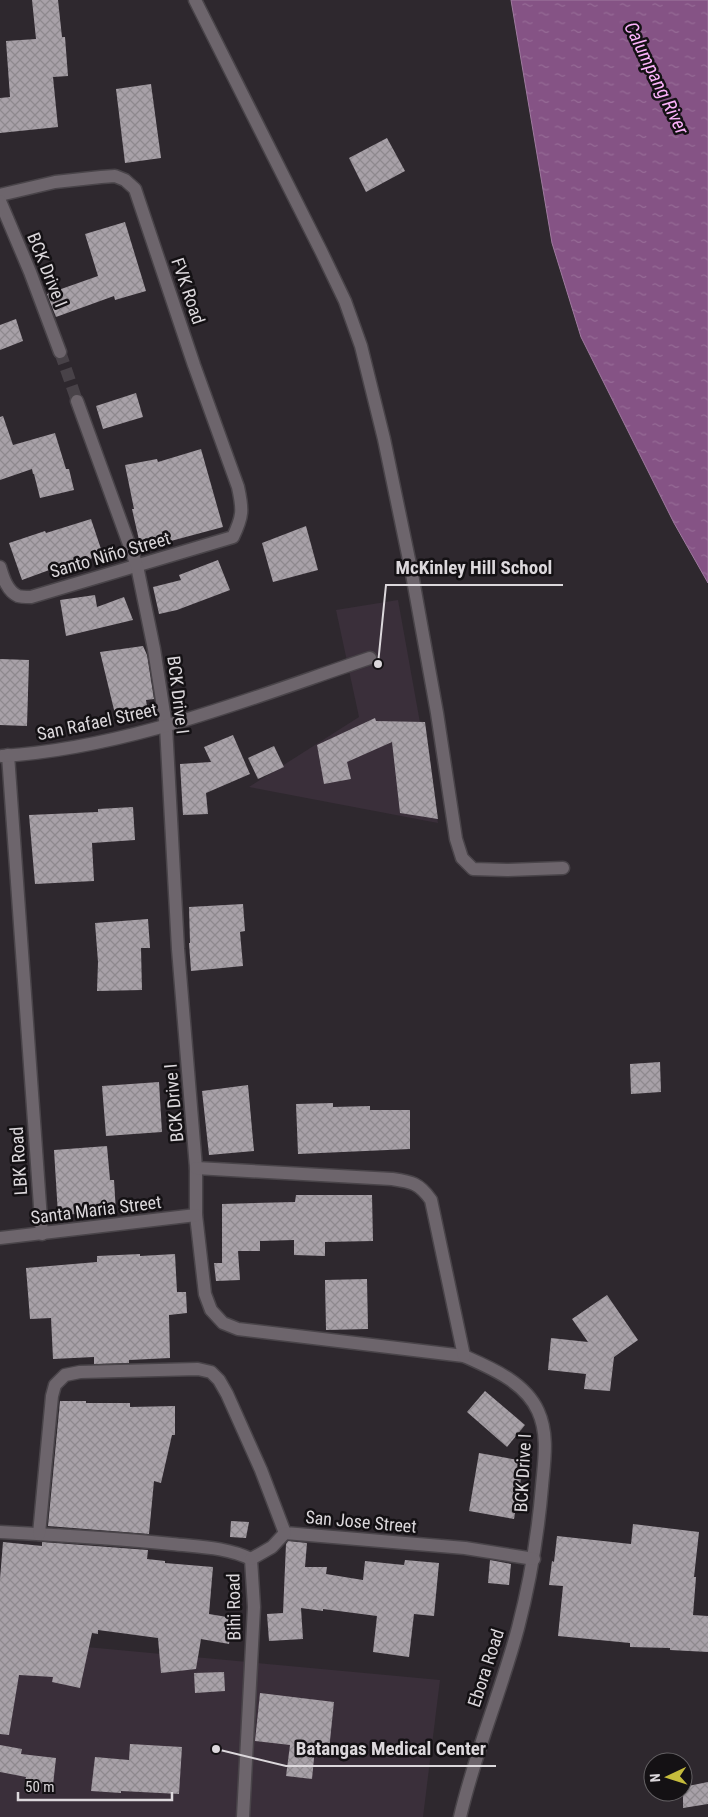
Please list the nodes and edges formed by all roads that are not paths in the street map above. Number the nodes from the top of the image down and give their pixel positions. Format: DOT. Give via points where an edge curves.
graph roads {
  1 [pos="195,0"];
  2 [pos="0,195"];
  3 [pos="0,201"];
  4 [pos="60,352"];
  5 [pos="77,400"];
  6 [pos="233,538"];
  7 [pos="137,566"];
  8 [pos="2,573"];
  9 [pos="370,658"];
  10 [pos="166,726"];
  11 [pos="4,756"];
  12 [pos="563,868"];
  13 [pos="196,1168"];
  14 [pos="196,1215"];
  15 [pos="42,1234"];
  16 [pos="0,1238"];
  17 [pos="464,1356"];
  18 [pos="0,1532"];
  19 [pos="285,1533"];
  20 [pos="39,1534"];
  21 [pos="534,1558"];
  22 [pos="250,1559"];
  23 [pos="243,1817"];
  24 [pos="460,1817"];
  1 -- 12 [label="street" via="345,301 361,346 412,574 438,713 456,839 462,858 473,869"];
  2 -- 6 [label="street, FVK Road" via="55,182 115,176 134,189 238,487 243,507 241,522"];
  3 -- 4 [label="street, BCK Drive I"];
  5 -- 7 [label="street, BCK Drive I"];
  6 -- 7 [label="street, Santo Niño Street"];
  7 -- 8 [label="street, Santo Niño Street" via="31,597 18,596 10,589"];
  7 -- 10 [label="street, BCK Drive I"];
  9 -- 10 [label="street, San Rafael Street"];
  10 -- 11 [label="street, San Rafael Street" via="59,750"];
  10 -- 13 [label="street, BCK Drive I" via="178,949"];
  11 -- 15 [label="street, LBK Road"];
  13 -- 14 [label="street, BCK Drive I"];
  13 -- 17 [label="street" via="392,1179 411,1181 423,1189 432,1200"];
  14 -- 15 [label="street, Santa Maria Street"];
  14 -- 17 [label="street, BCK Drive I" via="205,1294 211,1310 223,1323 238,1329"];
  15 -- 16 [label="street, Santa Maria Street"];
  17 -- 21 [label="street, BCK Drive I" via="510,1380 529,1397 538,1411 545,1449"];
  18 -- 20 [label="street, Bihi Road"];
  19 -- 20 [label="street, San Jose Street" via="227,1394 211,1372 198,1369 80,1372 65,1375 55,1385"];
  19 -- 21 [label="street, San Jose Street" via="465,1548"];
  19 -- 22 [label="street" via="272,1547"];
  20 -- 22 [label="street, Bihi Road" via="216,1548 237,1552"];
  21 -- 24 [label="street, Ebora Road" via="518,1628 475,1758"];
  22 -- 23 [label="street, Bihi Road" via="254,1607"];
}
